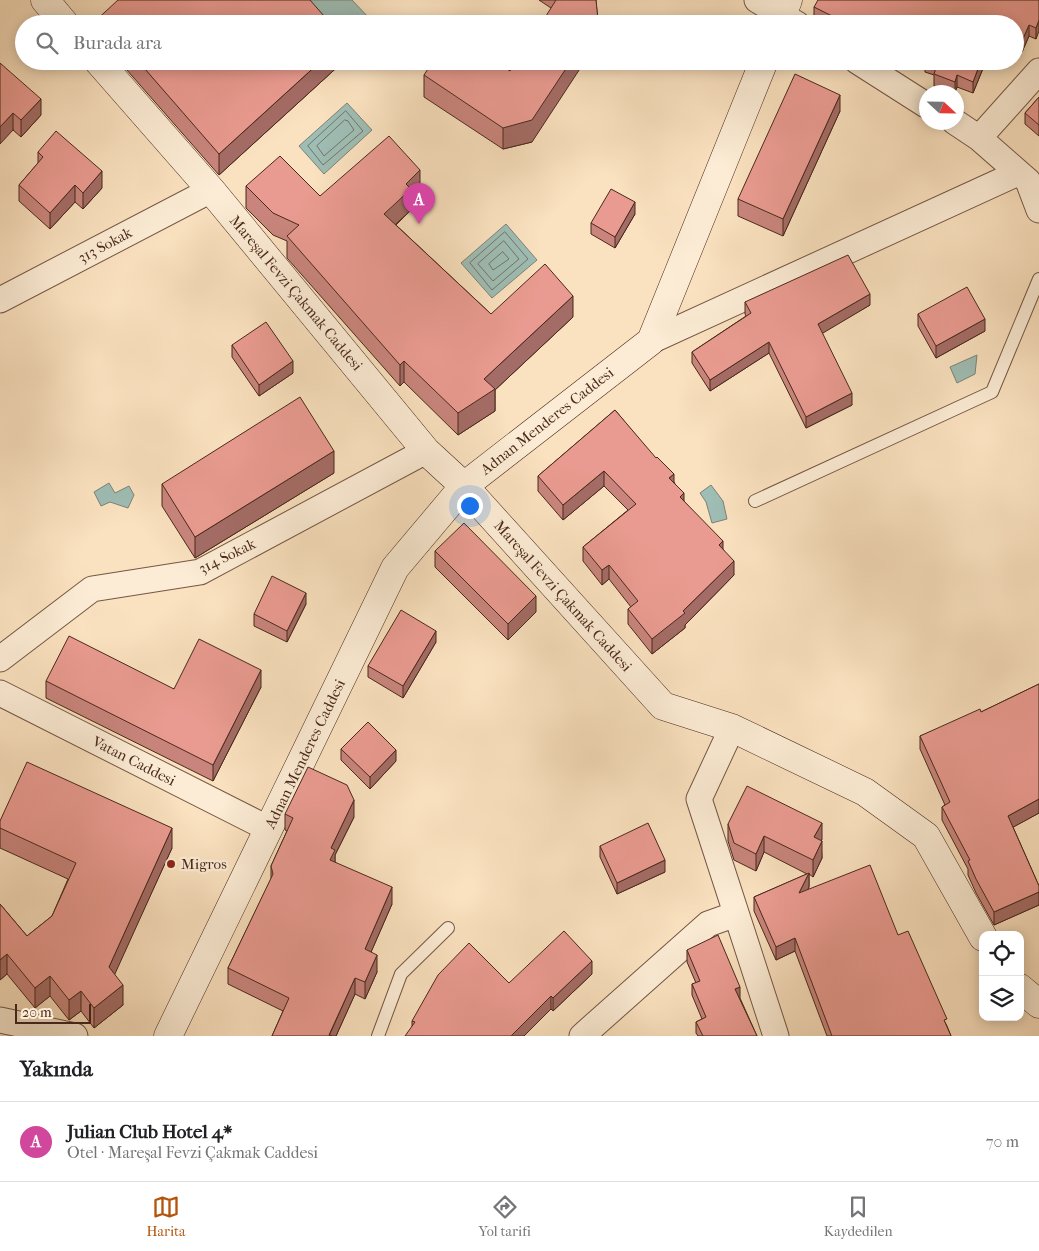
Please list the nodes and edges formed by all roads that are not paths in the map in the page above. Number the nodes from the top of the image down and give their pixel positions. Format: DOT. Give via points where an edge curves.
graph roads {
  1 [pos="45,0"];
  2 [pos="757,0"];
  3 [pos="58,15"];
  4 [pos="785,15"];
  5 [pos="106,70"];
  6 [pos="760,70"];
  7 [pos="871,70"];
  8 [pos="1039,71"];
  9 [pos="919,101"];
  10 [pos="964,128"];
  11 [pos="979,138"];
  12 [pos="1018,173"];
  13 [pos="210,190"];
  14 [pos="1039,210"];
  15 [pos="1039,280"];
  16 [pos="0,300"];
  17 [pos="652,340"];
  18 [pos="426,451"];
  19 [pos="464,486"];
  20 [pos="755,501"];
  21 [pos="0,658"];
  22 [pos="0,693"];
  23 [pos="732,728"];
  24 [pos="269,828"];
  25 [pos="736,914"];
  26 [pos="448,928"];
  27 [pos="980,931"];
  28 [pos="1024,991"];
  29 [pos="1039,1004"];
  30 [pos="0,1020"];
  31 [pos="75,1036"];
  32 [pos="168,1036"];
  33 [pos="378,1036"];
  34 [pos="582,1036"];
  35 [pos="776,1036"];
  1 -- 3 [label="street"];
  2 -- 4 [label="street"];
  5 -- 13 [label="street, Mareşal Fevzi Çakmak Caddesi"];
  6 -- 17 [label="street"];
  7 -- 9 [label="street"];
  8 -- 11 [label="street"];
  10 -- 11 [label="street"];
  11 -- 12 [label="street"];
  12 -- 14 [label="street" via="1028,181"];
  12 -- 17 [label="street"];
  13 -- 16 [label="street, 313 Sokak"];
  13 -- 18 [label="street, Mareşal Fevzi Çakmak Caddesi"];
  15 -- 20 [label="lane" via="992,392"];
  17 -- 19 [label="street, Adnan Menderes Caddesi"];
  18 -- 19 [label="street, Mareşal Fevzi Çakmak Caddesi"];
  18 -- 21 [label="street, 314 Sokak" via="200,572 92,589"];
  19 -- 23 [label="street, Mareşal Fevzi Çakmak Caddesi" via="662,706"];
  19 -- 24 [label="street, Adnan Menderes Caddesi" via="395,568"];
  22 -- 24 [label="street, Vatan Caddesi"];
  23 -- 25 [label="street" via="699,799"];
  23 -- 27 [label="street, Mareşal Fevzi Çakmak Caddesi" via="865,792 926,836"];
  24 -- 32 [label="street, Adnan Menderes Caddesi"];
  25 -- 34 [label="street" via="708,924"];
  25 -- 35 [label="street"];
  26 -- 33 [label="lane" via="402,974"];
  28 -- 29 [label="street"];
  30 -- 31 [label="street"];
}
